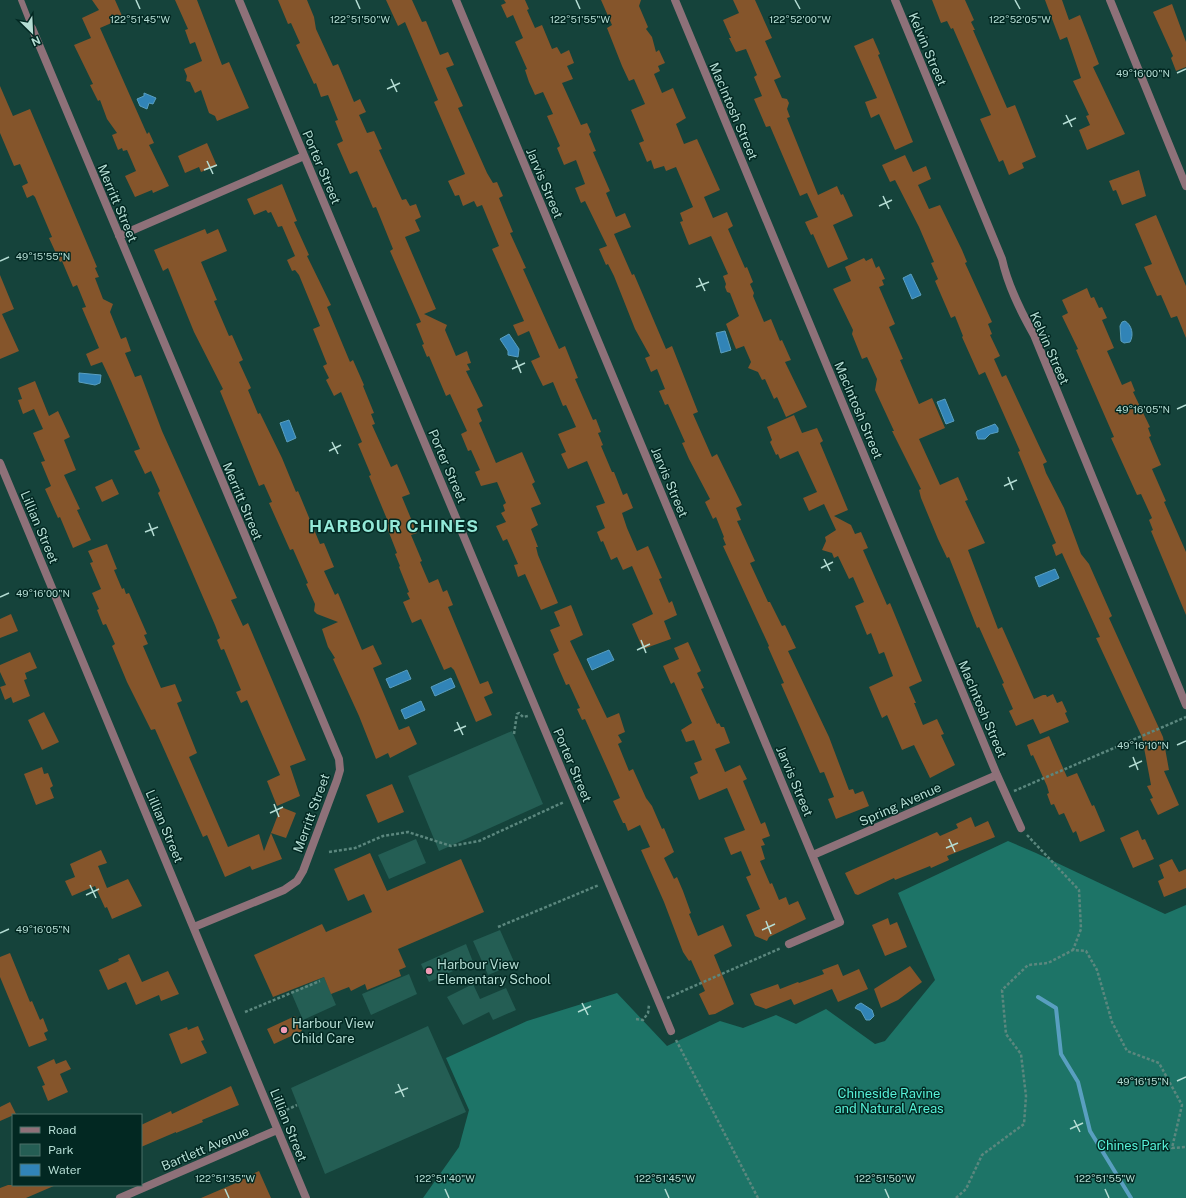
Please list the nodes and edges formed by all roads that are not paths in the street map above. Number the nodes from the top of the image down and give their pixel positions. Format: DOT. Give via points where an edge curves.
graph roads {
  1 [pos="21,0"];
  2 [pos="239,0"];
  3 [pos="456,0"];
  4 [pos="675,0"];
  5 [pos="895,0"];
  6 [pos="1110,0"];
  7 [pos="32,28"];
  8 [pos="304,156"];
  9 [pos="1186,186"];
  10 [pos="119,236"];
  11 [pos="0,463"];
  12 [pos="1186,705"];
  13 [pos="997,775"];
  14 [pos="1021,828"];
  15 [pos="813,855"];
  16 [pos="194,927"];
  17 [pos="789,944"];
  18 [pos="671,1030"];
  19 [pos="277,1130"];
  20 [pos="120,1198"];
  21 [pos="306,1198"];
  1 -- 7 [label="lane"];
  2 -- 8 [label="street, Porter Street"];
  3 -- 15 [label="street, Jarvis Street"];
  4 -- 13 [label="street, MacIntosh Street"];
  5 -- 12 [label="street, Kelvin Street" via="1002,259 1007,279 1022,315 1034,335"];
  6 -- 9 [label="street"];
  7 -- 10 [label="street, Merritt Street"];
  8 -- 10 [label="street"];
  8 -- 18 [label="street, Porter Street"];
  10 -- 16 [label="street, Merritt Street" via="339,759 340,770 337,780 297,881 284,890"];
  11 -- 16 [label="street, Lillian Street"];
  13 -- 14 [label="street, MacIntosh Street"];
  13 -- 15 [label="street, Spring Avenue"];
  15 -- 17 [label="street, Jarvis Street" via="840,922"];
  16 -- 19 [label="street, Lillian Street"];
  19 -- 20 [label="street, Bartlett Avenue"];
  19 -- 21 [label="street, Lillian Street"];
}
